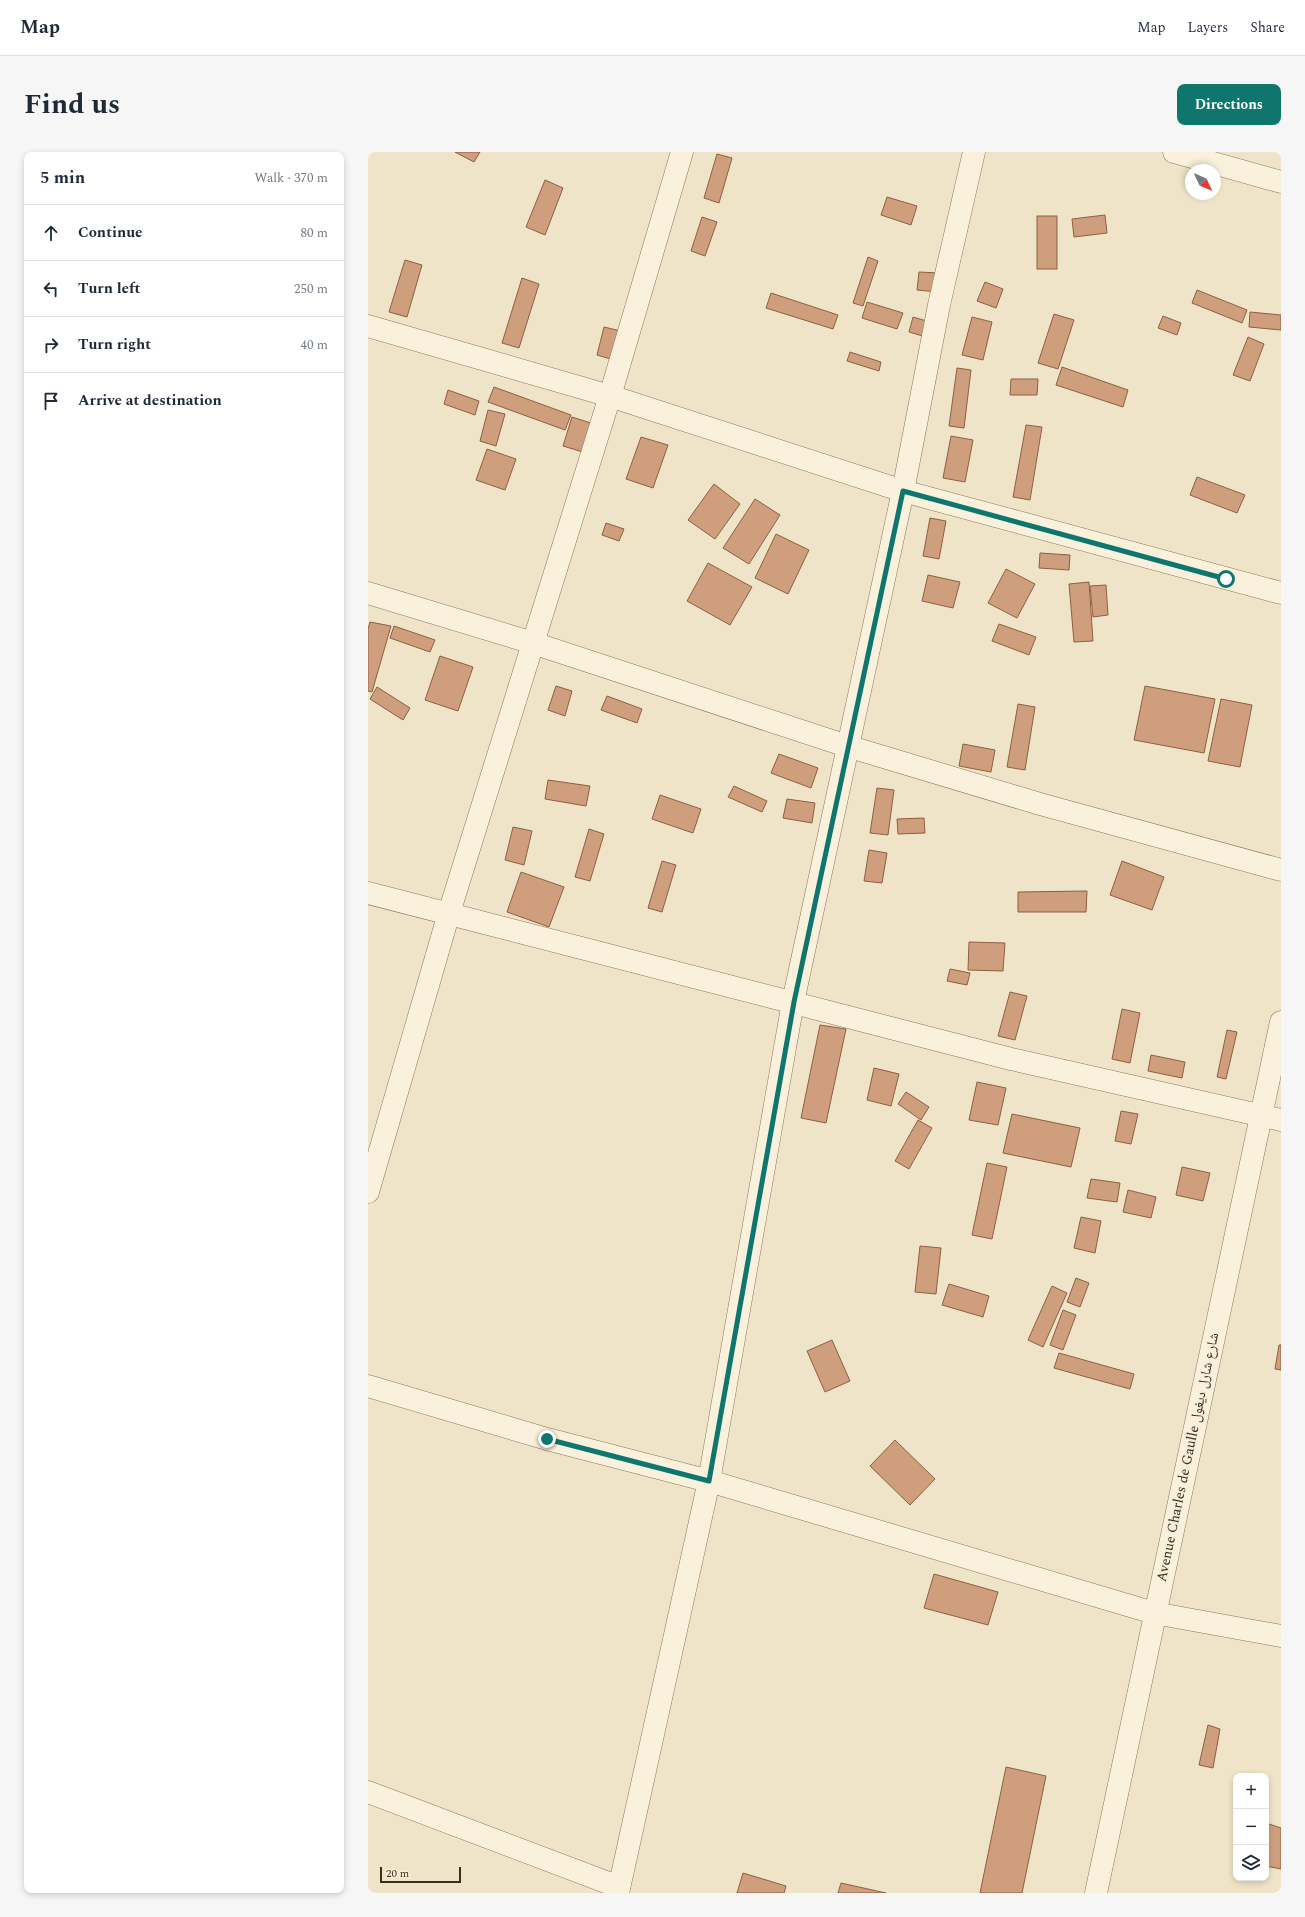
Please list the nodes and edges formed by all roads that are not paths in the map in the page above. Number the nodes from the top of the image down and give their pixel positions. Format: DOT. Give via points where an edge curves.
graph roads {
  1 [pos="682,152"];
  2 [pos="974,152"];
  3 [pos="1174,152"];
  4 [pos="1281,182"];
  5 [pos="368,326"];
  6 [pos="610,396"];
  7 [pos="903,491"];
  8 [pos="368,593"];
  9 [pos="1281,593"];
  10 [pos="533,643"];
  11 [pos="847,746"];
  12 [pos="1281,870"];
  13 [pos="368,894"];
  14 [pos="449,913"];
  15 [pos="794,1002"];
  16 [pos="1281,1022"];
  17 [pos="1260,1116"];
  18 [pos="1281,1120"];
  19 [pos="368,1192"];
  20 [pos="368,1386"];
  21 [pos="709,1481"];
  22 [pos="1154,1613"];
  23 [pos="1281,1636"];
  24 [pos="368,1792"];
  25 [pos="619,1890"];
  26 [pos="1096,1893"];
  1 -- 6 [label="street"];
  2 -- 7 [label="street" via="939,305"];
  3 -- 4 [label="street"];
  5 -- 6 [label="street"];
  6 -- 7 [label="street"];
  6 -- 10 [label="street"];
  7 -- 9 [label="street"];
  7 -- 11 [label="street"];
  8 -- 10 [label="street"];
  10 -- 11 [label="street"];
  10 -- 14 [label="street"];
  11 -- 12 [label="street" via="1040,804"];
  11 -- 15 [label="street"];
  13 -- 14 [label="street"];
  14 -- 15 [label="street"];
  14 -- 19 [label="street"];
  15 -- 17 [label="street" via="1011,1059"];
  15 -- 21 [label="street"];
  16 -- 17 [label="street, Avenue Charles de Gaulle شارع شارل ديغول"];
  17 -- 18 [label="street"];
  17 -- 22 [label="street, Avenue Charles de Gaulle شارع شارل ديغول"];
  20 -- 21 [label="street" via="547,1439"];
  21 -- 22 [label="street"];
  21 -- 25 [label="street"];
  22 -- 23 [label="street"];
  22 -- 26 [label="street, Avenue Charles de Gaulle شارع شارل ديغول"];
  24 -- 25 [label="street"];
}
